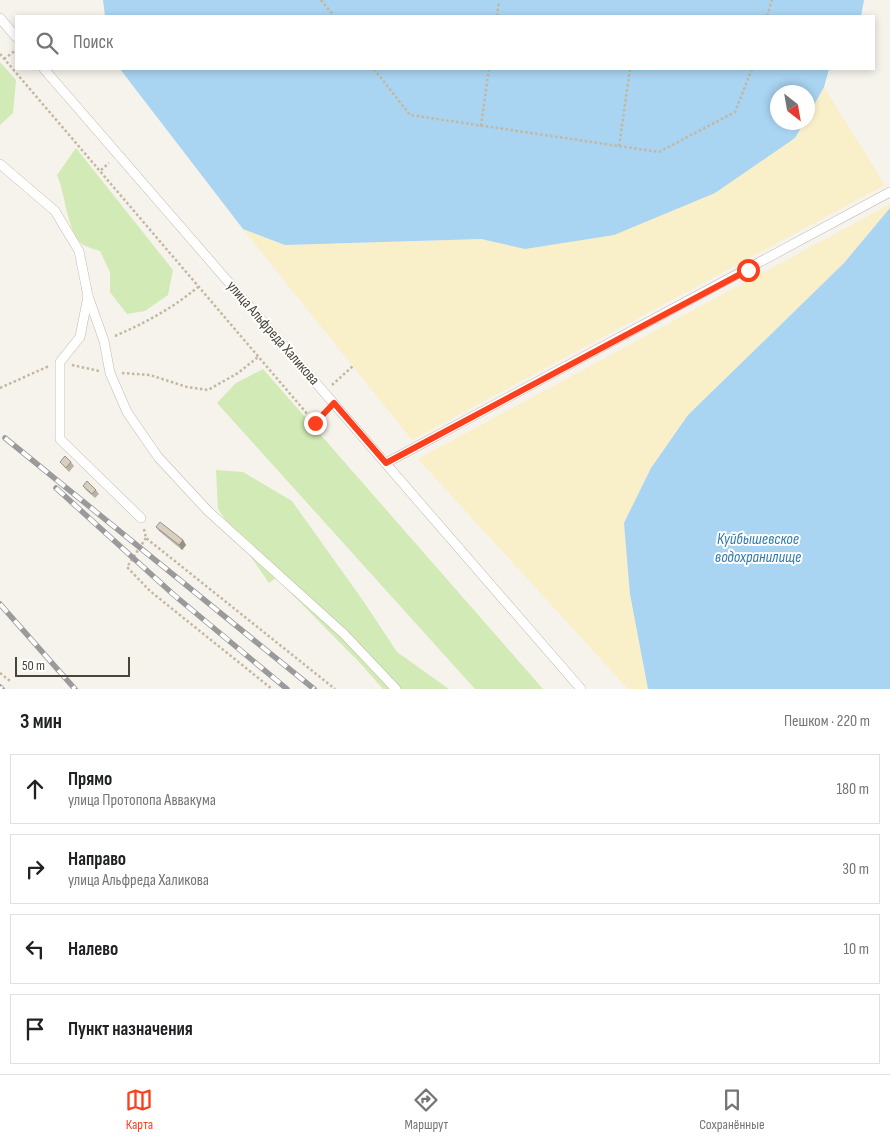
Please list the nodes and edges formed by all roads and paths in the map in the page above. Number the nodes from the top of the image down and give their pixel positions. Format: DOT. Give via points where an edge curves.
graph roads {
  1 [pos="321,0"];
  2 [pos="772,0"];
  3 [pos="499,1"];
  4 [pos="333,15"];
  5 [pos="497,15"];
  6 [pos="767,15"];
  7 [pos="0,18"];
  8 [pos="15,36"];
  9 [pos="15,51"];
  10 [pos="0,54"];
  11 [pos="4,59"];
  12 [pos="45,70"];
  13 [pos="375,70"];
  14 [pos="489,70"];
  15 [pos="630,70"];
  16 [pos="752,70"];
  17 [pos="481,126"];
  18 [pos="619,146"];
  19 [pos="0,164"];
  20 [pos="890,192"];
  21 [pos="198,287"];
  22 [pos="88,296"];
  23 [pos="104,341"];
  24 [pos="258,357"];
  25 [pos="60,362"];
  26 [pos="353,366"];
  27 [pos="35,372"];
  28 [pos="110,373"];
  29 [pos="0,388"];
  30 [pos="324,391"];
  31 [pos="334,403"];
  32 [pos="386,463"];
  33 [pos="141,518"];
  34 [pos="0,673"];
  35 [pos="10,680"];
  36 [pos="272,689"];
  37 [pos="335,689"];
  38 [pos="396,689"];
  39 [pos="581,689"];
  1 -- 4 [label="path"];
  2 -- 6 [label="path"];
  3 -- 5 [label="path"];
  7 -- 8 [label="lane"];
  9 -- 11 [label="path"];
  10 -- 11 [label="path"];
  11 -- 21 [label="path"];
  12 -- 30 [label="lane, улица Альфреда Халикова"];
  13 -- 17 [label="path" via="410,115"];
  14 -- 17 [label="path"];
  15 -- 18 [label="path"];
  16 -- 18 [label="path" via="736,112 659,152"];
  17 -- 18 [label="path"];
  19 -- 22 [label="lane" via="55,211 79,251"];
  20 -- 32 [label="lane"];
  21 -- 23 [label="path" via="141,325"];
  21 -- 24 [label="path"];
  22 -- 23 [label="lane"];
  22 -- 25 [label="lane" via="80,337"];
  23 -- 28 [label="lane"];
  24 -- 28 [label="path" via="208,390 150,375"];
  24 -- 31 [label="path" via="315,423"];
  25 -- 28 [label="path"];
  25 -- 33 [label="lane" via="60,439"];
  26 -- 30 [label="path"];
  27 -- 29 [label="path"];
  28 -- 38 [label="lane" via="127,412 158,458 208,511 344,634"];
  30 -- 31 [label="lane, улица Альфреда Халикова"];
  31 -- 32 [label="lane, улица Альфреда Халикова"];
  32 -- 39 [label="lane, улица Альфреда Халикова"];
  34 -- 35 [label="path"];
  36 -- 37 [label="path" via="150,591 127,567 146,538"];
}
